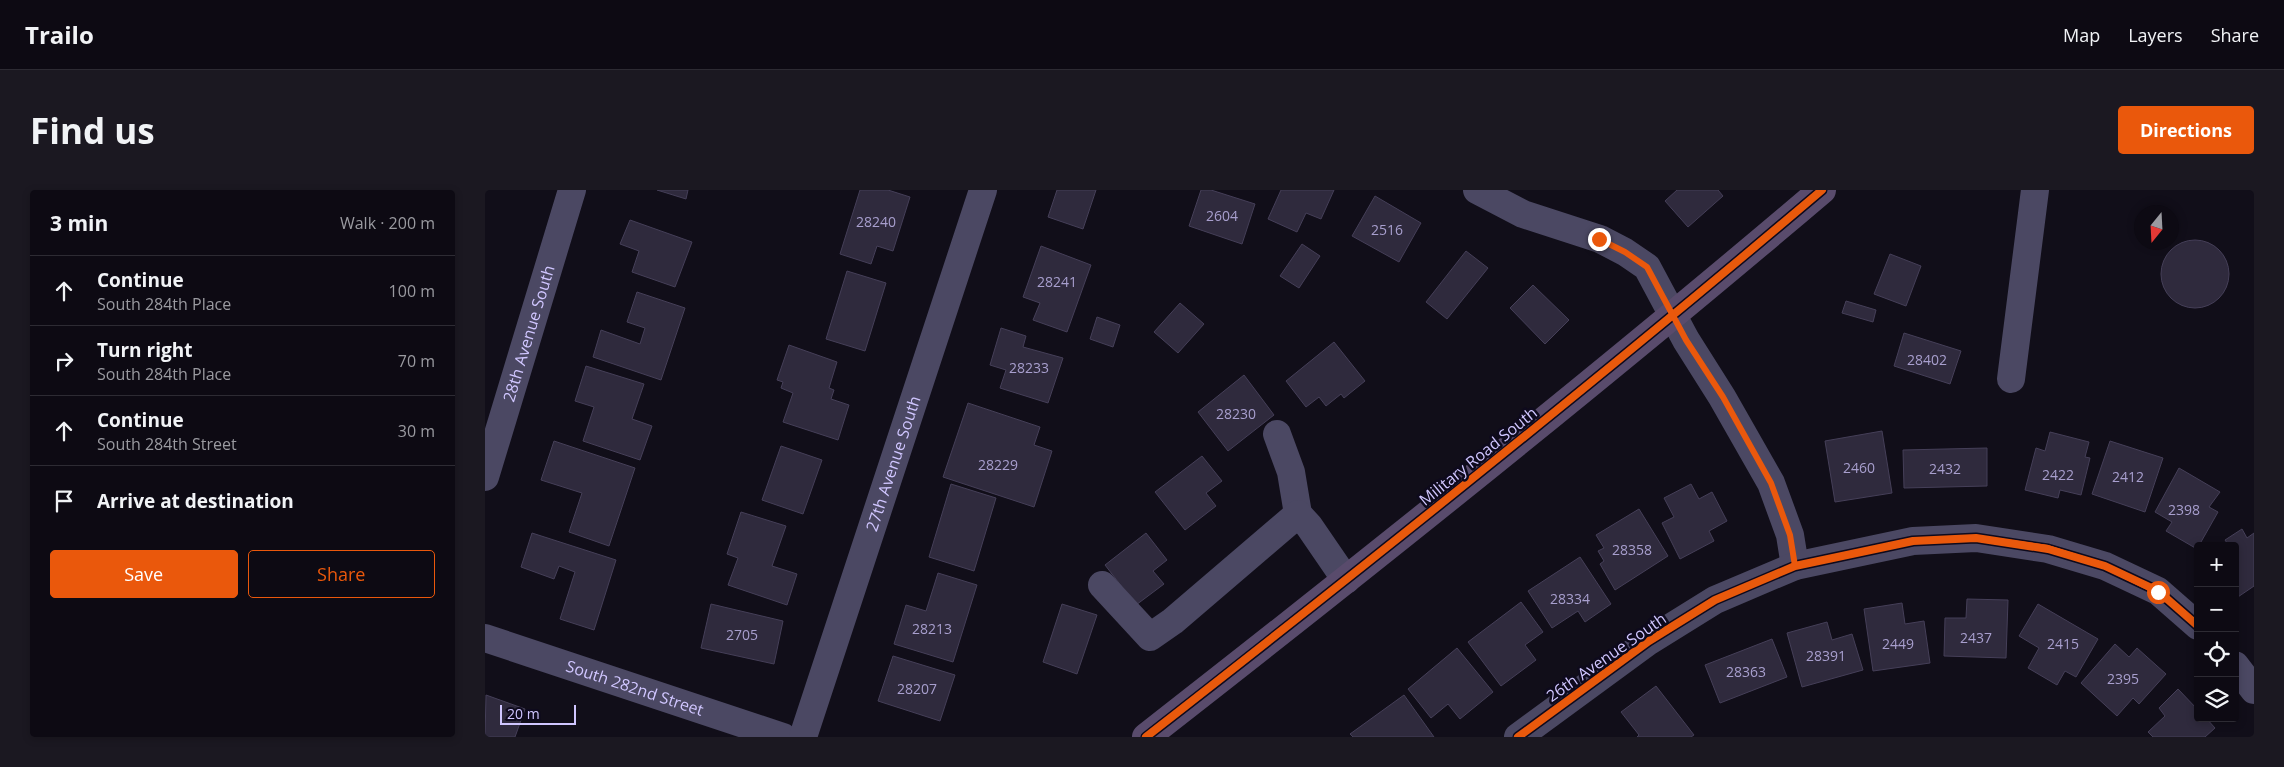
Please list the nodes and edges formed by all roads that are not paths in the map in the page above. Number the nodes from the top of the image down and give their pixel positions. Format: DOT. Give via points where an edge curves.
graph roads {
  1 [pos="572,190"];
  2 [pos="983,190"];
  3 [pos="1477,190"];
  4 [pos="1822,190"];
  5 [pos="2035,190"];
  6 [pos="1672,314"];
  7 [pos="2011,379"];
  8 [pos="1277,434"];
  9 [pos="485,477"];
  10 [pos="1298,514"];
  11 [pos="1795,566"];
  12 [pos="1346,580"];
  13 [pos="1102,585"];
  14 [pos="2194,623"];
  15 [pos="485,638"];
  16 [pos="2239,671"];
  17 [pos="2254,690"];
  18 [pos="1534,732"];
  19 [pos="783,737"];
  20 [pos="803,737"];
  21 [pos="1146,737"];
  1 -- 9 [label="street, 28th Avenue South"];
  2 -- 20 [label="street, 27th Avenue South"];
  3 -- 6 [label="street" via="1523,214 1599,239 1625,252 1647,267"];
  4 -- 6 [label="main road, Military Road South"];
  5 -- 7 [label="street"];
  6 -- 11 [label="street" via="1771,483 1790,535"];
  6 -- 12 [label="main road, Military Road South"];
  8 -- 10 [label="street" via="1291,472"];
  10 -- 12 [label="street"];
  10 -- 13 [label="street" via="1188,609 1150,637"];
  11 -- 14 [label="street, 26th Avenue South" via="1913,541 1976,538 2048,548 2105,566 2158,592"];
  11 -- 18 [label="street, 26th Avenue South" via="1715,600 1665,631"];
  12 -- 21 [label="main road, Military Road South"];
  15 -- 19 [label="street, South 282nd Street"];
  16 -- 17 [label="street"];
}
